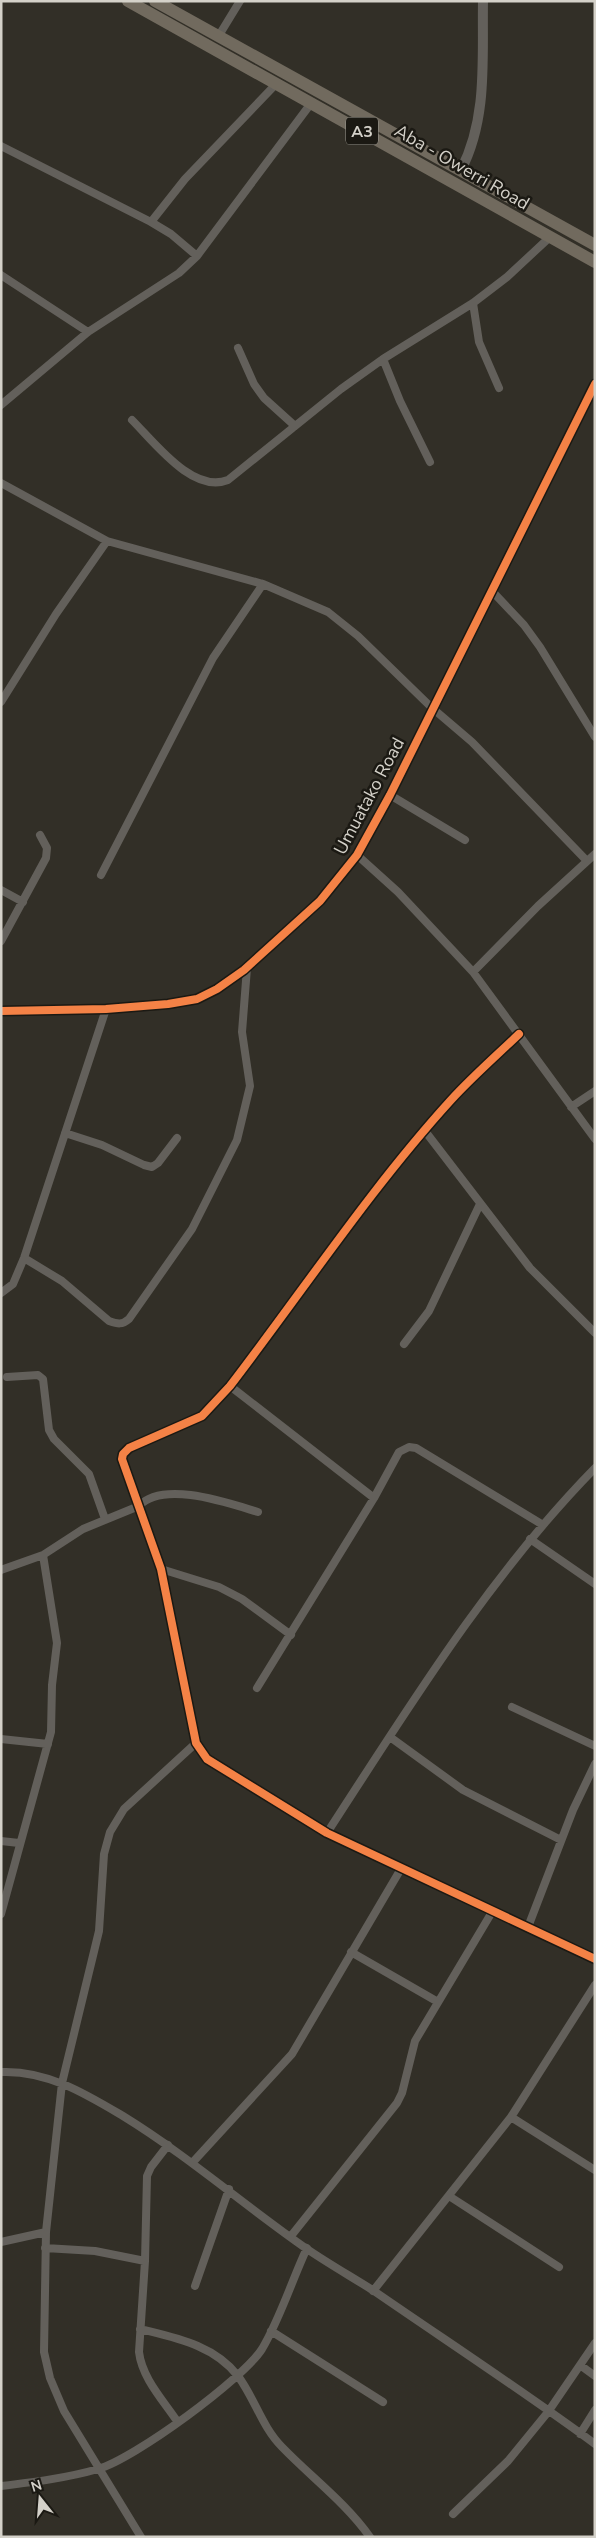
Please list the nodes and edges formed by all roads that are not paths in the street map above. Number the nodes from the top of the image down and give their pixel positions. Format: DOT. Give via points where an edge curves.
graph roads {
  1 [pos="128,1"];
  2 [pos="155,1"];
  3 [pos="240,1"];
  4 [pos="483,1"];
  5 [pos="218,37"];
  6 [pos="277,83"];
  7 [pos="312,102"];
  8 [pos="1,146"];
  9 [pos="461,170"];
  10 [pos="151,222"];
  11 [pos="550,237"];
  12 [pos="595,245"];
  13 [pos="197,256"];
  14 [pos="595,262"];
  15 [pos="1,275"];
  16 [pos="473,303"];
  17 [pos="88,332"];
  18 [pos="238,348"];
  19 [pos="383,359"];
  20 [pos="595,384"];
  21 [pos="499,388"];
  22 [pos="2,403"];
  23 [pos="132,420"];
  24 [pos="295,426"];
  25 [pos="430,462"];
  26 [pos="1,483"];
  27 [pos="107,542"];
  28 [pos="263,584"];
  29 [pos="491,590"];
  30 [pos="1,702"];
  31 [pos="432,707"];
  32 [pos="595,737"];
  33 [pos="390,795"];
  34 [pos="40,835"];
  35 [pos="465,840"];
  36 [pos="595,854"];
  37 [pos="357,855"];
  38 [pos="587,861"];
  39 [pos="101,875"];
  40 [pos="1,890"];
  41 [pos="23,902"];
  42 [pos="1,941"];
  43 [pos="247,968"];
  44 [pos="473,972"];
  45 [pos="106,1008"];
  46 [pos="1,1010"];
  47 [pos="519,1034"];
  48 [pos="595,1091"];
  49 [pos="572,1107"];
  50 [pos="425,1130"];
  51 [pos="65,1133"];
  52 [pos="177,1138"];
  53 [pos="595,1139"];
  54 [pos="480,1204"];
  55 [pos="24,1258"];
  56 [pos="1,1292"];
  57 [pos="595,1332"];
  58 [pos="404,1344"];
  59 [pos="7,1377"];
  60 [pos="230,1386"];
  61 [pos="595,1468"];
  62 [pos="374,1498"];
  63 [pos="139,1506"];
  64 [pos="258,1512"];
  65 [pos="105,1519"];
  66 [pos="543,1525"];
  67 [pos="530,1540"];
  68 [pos="43,1555"];
  69 [pos="161,1569"];
  70 [pos="1,1570"];
  71 [pos="595,1584"];
  72 [pos="290,1635"];
  73 [pos="256,1688"];
  74 [pos="512,1707"];
  75 [pos="390,1737"];
  76 [pos="1,1739"];
  77 [pos="196,1743"];
  78 [pos="48,1744"];
  79 [pos="595,1746"];
  80 [pos="595,1764"];
  81 [pos="327,1833"];
  82 [pos="561,1840"];
  83 [pos="1,1841"];
  84 [pos="19,1843"];
  85 [pos="402,1867"];
  86 [pos="492,1912"];
  87 [pos="1,1914"];
  88 [pos="528,1927"];
  89 [pos="351,1952"];
  90 [pos="595,1958"];
  91 [pos="595,1985"];
  92 [pos="438,2002"];
  93 [pos="1,2072"];
  94 [pos="62,2083"];
  95 [pos="510,2117"];
  96 [pos="168,2145"];
  97 [pos="194,2162"];
  98 [pos="595,2170"];
  99 [pos="229,2189"];
  100 [pos="449,2196"];
  101 [pos="46,2232"];
  102 [pos="291,2236"];
  103 [pos="1,2242"];
  104 [pos="45,2248"];
  105 [pos="306,2248"];
  106 [pos="145,2261"];
  107 [pos="559,2267"];
  108 [pos="194,2286"];
  109 [pos="373,2290"];
  110 [pos="140,2329"];
  111 [pos="271,2331"];
  112 [pos="595,2343"];
  113 [pos="580,2365"];
  114 [pos="238,2376"];
  115 [pos="595,2376"];
  116 [pos="382,2402"];
  117 [pos="595,2410"];
  118 [pos="548,2412"];
  119 [pos="178,2421"];
  120 [pos="580,2434"];
  121 [pos="595,2444"];
  122 [pos="100,2469"];
  123 [pos="1,2486"];
  124 [pos="453,2514"];
  125 [pos="141,2537"];
  126 [pos="370,2537"];
  1 -- 6 [label="main road, Aba - Owerri Road / A3"];
  2 -- 5 [label="main road, Aba - Owerri Road / A3"];
  3 -- 5 [label="street"];
  4 -- 9 [label="street" via="482,94 477,133"];
  5 -- 9 [label="main road, Aba - Owerri Road / A3"];
  6 -- 7 [label="main road, Aba - Owerri Road / A3"];
  6 -- 10 [label="street" via="185,179"];
  7 -- 11 [label="main road, Aba - Owerri Road / A3"];
  7 -- 13 [label="street"];
  8 -- 10 [label="street"];
  9 -- 12 [label="main road, Aba - Owerri Road / A3"];
  10 -- 13 [label="street"];
  11 -- 14 [label="main road, Aba - Owerri Road / A3"];
  11 -- 16 [label="street" via="519,268"];
  13 -- 17 [label="street" via="179,272"];
  15 -- 17 [label="street"];
  16 -- 19 [label="street"];
  16 -- 21 [label="street" via="479,342"];
  17 -- 22 [label="street"];
  18 -- 24 [label="street" via="264,398"];
  19 -- 24 [label="street"];
  19 -- 25 [label="street"];
  20 -- 29 [label="street, Umuatako Road"];
  23 -- 24 [label="street" via="179,467 211,483 228,480"];
  26 -- 27 [label="street"];
  27 -- 28 [label="street"];
  27 -- 30 [label="street" via="56,614"];
  28 -- 31 [label="street" via="328,612 358,636"];
  28 -- 39 [label="street" via="213,658"];
  29 -- 31 [label="street, Umuatako Road"];
  29 -- 32 [label="street" via="540,647"];
  31 -- 33 [label="street, Umuatako Road"];
  31 -- 38 [label="street" via="490,759"];
  33 -- 35 [label="street"];
  33 -- 37 [label="street, Umuatako Road"];
  34 -- 41 [label="street" via="47,848 46,858"];
  36 -- 38 [label="street"];
  37 -- 43 [label="street, Umuatako Road" via="320,901"];
  37 -- 44 [label="street" via="405,899"];
  38 -- 44 [label="street"];
  40 -- 41 [label="street"];
  41 -- 42 [label="street"];
  43 -- 45 [label="street, Umuatako Road" via="197,999"];
  43 -- 55 [label="street" via="242,1032 250,1086 238,1135 192,1229 129,1319 117,1324 110,1321 62,1281"];
  44 -- 47 [label="street"];
  45 -- 46 [label="street, Umuatako Road"];
  45 -- 51 [label="street"];
  47 -- 49 [label="street"];
  47 -- 50 [label="street" via="469,1081"];
  48 -- 49 [label="street"];
  49 -- 53 [label="street"];
  50 -- 54 [label="street"];
  50 -- 60 [label="street"];
  51 -- 52 [label="street" via="152,1167"];
  51 -- 55 [label="street"];
  54 -- 57 [label="street" via="530,1268"];
  54 -- 58 [label="street" via="429,1311"];
  55 -- 56 [label="street" via="13,1284"];
  59 -- 65 [label="street" via="38,1375 44,1379 49,1430 54,1440 89,1474"];
  60 -- 62 [label="street"];
  60 -- 63 [label="street" via="202,1416 129,1448 123,1454 123,1464"];
  61 -- 66 [label="street"];
  62 -- 66 [label="street" via="399,1452 409,1447 416,1448"];
  62 -- 72 [label="street"];
  63 -- 64 [label="street" via="146,1498 175,1494 221,1501"];
  63 -- 65 [label="street"];
  63 -- 69 [label="street"];
  65 -- 68 [label="street"];
  66 -- 67 [label="street"];
  67 -- 71 [label="street"];
  67 -- 75 [label="street"];
  68 -- 70 [label="street"];
  68 -- 78 [label="street" via="57,1643"];
  69 -- 72 [label="street" via="219,1587 242,1599"];
  69 -- 77 [label="street"];
  72 -- 73 [label="street"];
  74 -- 79 [label="street"];
  75 -- 81 [label="street"];
  75 -- 82 [label="street" via="463,1790"];
  76 -- 78 [label="street"];
  77 -- 81 [label="street" via="207,1759"];
  77 -- 94 [label="street" via="124,1809 110,1832 104,1854 99,1930"];
  78 -- 84 [label="street"];
  80 -- 82 [label="street"];
  81 -- 85 [label="street"];
  82 -- 88 [label="street"];
  83 -- 84 [label="street"];
  84 -- 87 [label="street"];
  85 -- 86 [label="street"];
  85 -- 89 [label="street"];
  86 -- 88 [label="street"];
  86 -- 92 [label="street"];
  88 -- 90 [label="street"];
  89 -- 92 [label="street"];
  89 -- 97 [label="street" via="292,2054"];
  91 -- 95 [label="street"];
  92 -- 102 [label="street" via="415,2041 397,2103"];
  93 -- 94 [label="street" via="27,2072"];
  94 -- 96 [label="street"];
  94 -- 101 [label="street"];
  95 -- 98 [label="street"];
  95 -- 100 [label="street"];
  96 -- 97 [label="street"];
  96 -- 106 [label="street" via="147,2176"];
  97 -- 99 [label="street"];
  99 -- 102 [label="street"];
  99 -- 108 [label="street"];
  100 -- 107 [label="street"];
  100 -- 109 [label="street"];
  101 -- 103 [label="street"];
  101 -- 104 [label="street"];
  102 -- 105 [label="street"];
  104 -- 106 [label="street" via="95,2251"];
  104 -- 122 [label="street" via="44,2352 50,2378 64,2411"];
  105 -- 109 [label="street"];
  105 -- 111 [label="street"];
  106 -- 110 [label="street"];
  109 -- 118 [label="street"];
  110 -- 114 [label="street" via="192,2342"];
  110 -- 119 [label="street" via="140,2363 148,2380"];
  111 -- 114 [label="street" via="262,2349"];
  111 -- 116 [label="street"];
  112 -- 113 [label="street"];
  113 -- 115 [label="street"];
  113 -- 118 [label="street"];
  114 -- 119 [label="street"];
  114 -- 126 [label="street" via="273,2437 346,2506"];
  117 -- 120 [label="street"];
  118 -- 120 [label="street"];
  118 -- 124 [label="street" via="508,2461"];
  119 -- 122 [label="street" via="148,2443"];
  120 -- 121 [label="street"];
  122 -- 123 [label="street"];
  122 -- 125 [label="street"];
}
